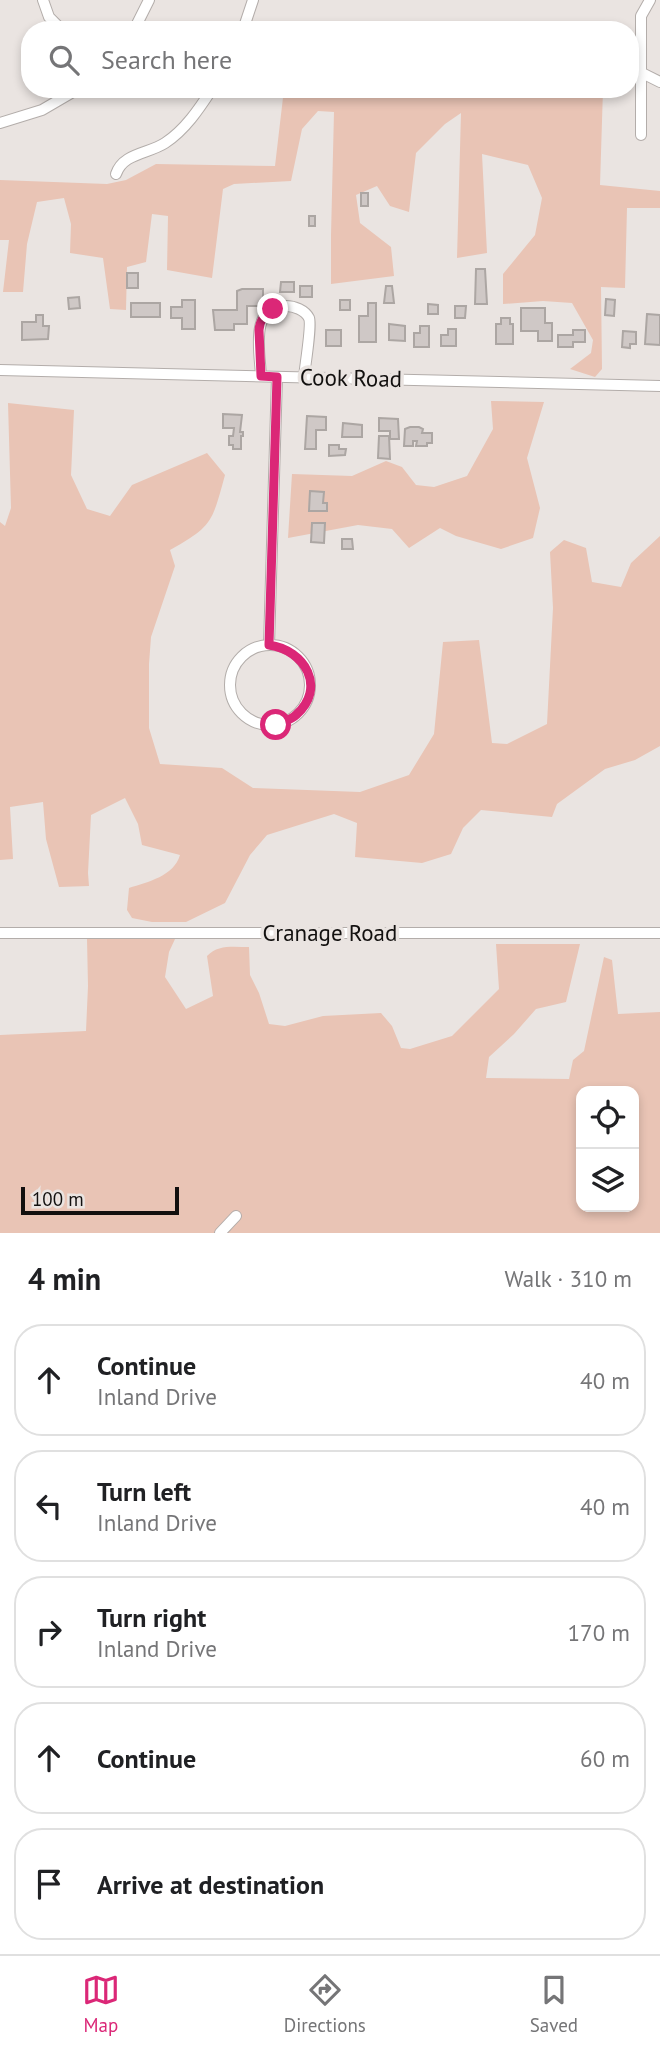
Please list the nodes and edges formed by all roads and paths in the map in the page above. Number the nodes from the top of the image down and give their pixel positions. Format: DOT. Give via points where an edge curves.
graph roads {
  1 [pos="43,0"];
  2 [pos="149,0"];
  3 [pos="253,0"];
  4 [pos="650,0"];
  5 [pos="53,21"];
  6 [pos="138,21"];
  7 [pos="246,21"];
  8 [pos="640,72"];
  9 [pos="660,82"];
  10 [pos="63,98"];
  11 [pos="206,98"];
  12 [pos="0,123"];
  13 [pos="641,135"];
  14 [pos="116,174"];
  15 [pos="0,370"];
  16 [pos="261,376"];
  17 [pos="277,377"];
  18 [pos="304,377"];
  19 [pos="660,386"];
  20 [pos="269,645"];
  21 [pos="0,933"];
  22 [pos="660,933"];
  23 [pos="236,1216"];
  24 [pos="220,1233"];
  1 -- 5 [label="street"];
  2 -- 6 [label="street"];
  3 -- 7 [label="street"];
  4 -- 8 [label="street" via="641,16"];
  8 -- 9 [label="street"];
  8 -- 13 [label="street"];
  10 -- 12 [label="street" via="42,110"];
  11 -- 14 [label="street" via="174,136 130,157"];
  15 -- 16 [label="street, Cook Road"];
  16 -- 17 [label="street, Cook Road"];
  16 -- 18 [label="street" via="260,322 266,313 283,306 294,307 309,318"];
  17 -- 18 [label="street, Cook Road"];
  17 -- 20 [label="street"];
  18 -- 19 [label="street, Cook Road"];
  20 -- 20 [label="street" via="255,648 236,663 230,675 230,695 241,714 253,722 276,725 295,717 310,685 295,654"];
  21 -- 22 [label="street, Cranage Road"];
  23 -- 24 [label="street"];
}
